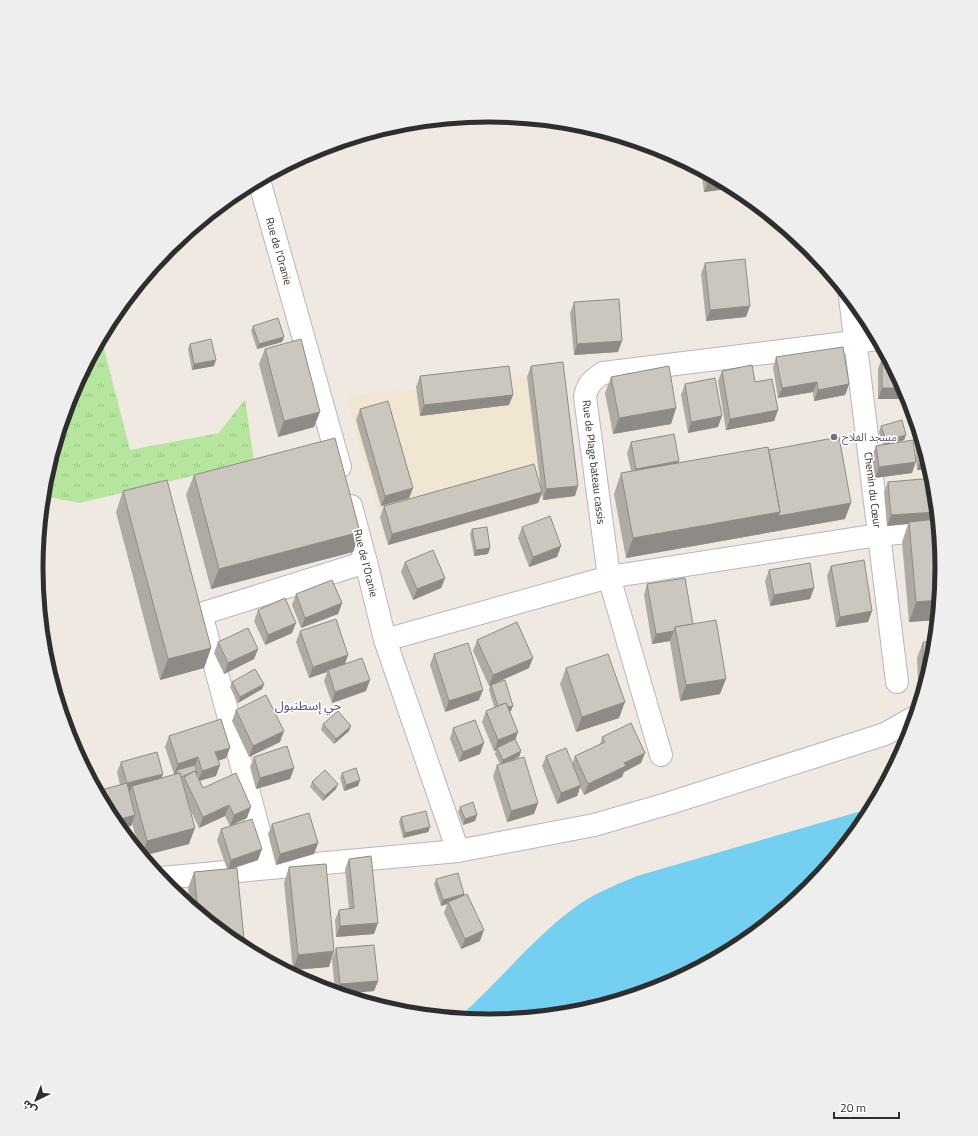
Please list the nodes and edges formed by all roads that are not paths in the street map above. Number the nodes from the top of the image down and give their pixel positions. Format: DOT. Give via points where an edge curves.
graph roads {
  1 [pos="260,185"];
  2 [pos="851,308"];
  3 [pos="872,340"];
  4 [pos="855,342"];
  5 [pos="933,529"];
  6 [pos="878,535"];
  7 [pos="366,562"];
  8 [pos="609,577"];
  9 [pos="194,592"];
  10 [pos="201,614"];
  11 [pos="385,640"];
  12 [pos="897,682"];
  13 [pos="907,721"];
  14 [pos="661,755"];
  15 [pos="458,851"];
  16 [pos="269,868"];
  17 [pos="168,877"];
  1 -- 7 [label="street, Rue de l'Oranie"];
  2 -- 4 [label="street, Chemin du Cœur"];
  3 -- 4 [label="street, Rue de Plage bateau cassis"];
  4 -- 6 [label="street, Chemin du Cœur"];
  4 -- 8 [label="street, Rue de Plage bateau cassis" via="603,373 594,378 587,387 585,397"];
  5 -- 6 [label="street"];
  6 -- 8 [label="street"];
  6 -- 12 [label="street, Chemin du Cœur"];
  7 -- 10 [label="street"];
  7 -- 11 [label="street, Rue de l'Oranie"];
  8 -- 11 [label="street"];
  8 -- 14 [label="street, Rue de Plage bateau cassis"];
  9 -- 10 [label="street"];
  10 -- 16 [label="street"];
  11 -- 15 [label="street, Rue de l'Oranie"];
  13 -- 15 [label="street" via="885,734 670,804 594,825"];
  15 -- 16 [label="street"];
  16 -- 17 [label="street"];
}
